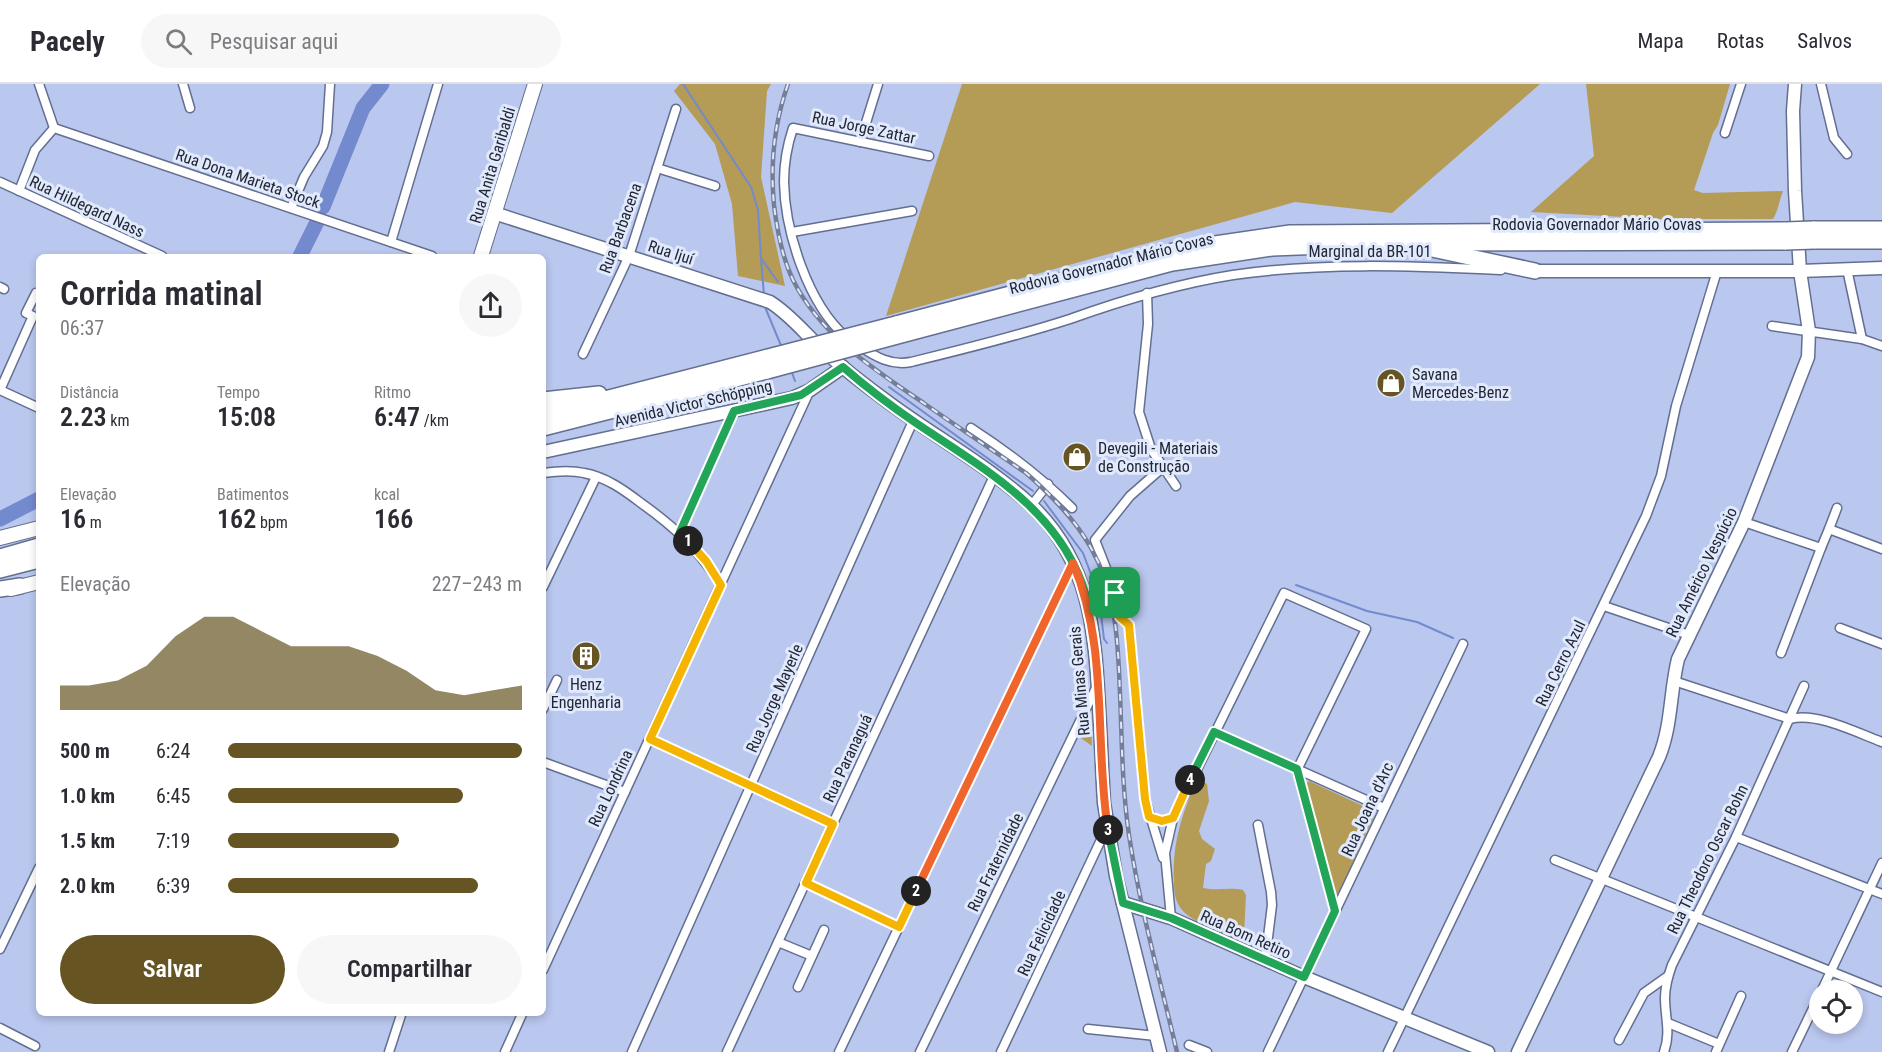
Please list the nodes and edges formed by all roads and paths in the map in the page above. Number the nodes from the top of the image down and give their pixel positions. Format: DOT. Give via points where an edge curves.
graph roads {
  1 [pos="39,84"];
  2 [pos="183,84"];
  3 [pos="330,84"];
  4 [pos="438,84"];
  5 [pos="535,84"];
  6 [pos="878,84"];
  7 [pos="1741,84"];
  8 [pos="1796,84"];
  9 [pos="1821,84"];
  10 [pos="190,108"];
  11 [pos="676,109"];
  12 [pos="54,128"];
  13 [pos="793,128"];
  14 [pos="1725,133"];
  15 [pos="860,142"];
  16 [pos="1847,154"];
  17 [pos="929,156"];
  18 [pos="657,168"];
  19 [pos="0,182"];
  20 [pos="715,186"];
  21 [pos="19,191"];
  22 [pos="291,208"];
  23 [pos="912,211"];
  24 [pos="494,213"];
  25 [pos="1882,229"];
  26 [pos="792,232"];
  27 [pos="1814,235"];
  28 [pos="1786,236"];
  29 [pos="1882,241"];
  30 [pos="391,242"];
  31 [pos="1403,243"];
  32 [pos="158,254"];
  33 [pos="419,254"];
  34 [pos="482,254"];
  35 [pos="629,256"];
  36 [pos="1882,268"];
  37 [pos="1847,269"];
  38 [pos="1535,271"];
  39 [pos="1717,271"];
  40 [pos="1800,271"];
  41 [pos="36,293"];
  42 [pos="1147,293"];
  43 [pos="36,318"];
  44 [pos="1772,326"];
  45 [pos="898,330"];
  46 [pos="1809,331"];
  47 [pos="1862,339"];
  48 [pos="1882,346"];
  49 [pos="823,350"];
  50 [pos="583,354"];
  51 [pos="767,364"];
  52 [pos="843,367"];
  53 [pos="0,390"];
  54 [pos="810,390"];
  55 [pos="638,391"];
  56 [pos="546,400"];
  57 [pos="36,407"];
  58 [pos="734,411"];
  59 [pos="546,414"];
  60 [pos="913,421"];
  61 [pos="546,427"];
  62 [pos="971,428"];
  63 [pos="546,451"];
  64 [pos="1162,468"];
  65 [pos="546,473"];
  66 [pos="994,476"];
  67 [pos="597,477"];
  68 [pos="1048,484"];
  69 [pos="1176,486"];
  70 [pos="1031,506"];
  71 [pos="1072,508"];
  72 [pos="1837,508"];
  73 [pos="1744,522"];
  74 [pos="36,529"];
  75 [pos="1829,529"];
  76 [pos="680,532"];
  77 [pos="0,538"];
  78 [pos="36,547"];
  79 [pos="1821,548"];
  80 [pos="1882,549"];
  81 [pos="0,556"];
  82 [pos="36,561"];
  83 [pos="1073,563"];
  84 [pos="0,570"];
  85 [pos="546,581"];
  86 [pos="36,583"];
  87 [pos="721,585"];
  88 [pos="20,586"];
  89 [pos="0,590"];
  90 [pos="1115,593"];
  91 [pos="1086,596"];
  92 [pos="1604,606"];
  93 [pos="1840,628"];
  94 [pos="1689,635"];
  95 [pos="1462,644"];
  96 [pos="1882,644"];
  97 [pos="1780,653"];
  98 [pos="557,680"];
  99 [pos="1674,681"];
  100 [pos="1098,684"];
  101 [pos="1804,686"];
  102 [pos="546,703"];
  103 [pos="1790,719"];
  104 [pos="1214,732"];
  105 [pos="650,739"];
  106 [pos="1882,742"];
  107 [pos="546,763"];
  108 [pos="1297,769"];
  109 [pos="752,786"];
  110 [pos="625,792"];
  111 [pos="1384,808"];
  112 [pos="1149,817"];
  113 [pos="1173,818"];
  114 [pos="833,824"];
  115 [pos="1258,825"];
  116 [pos="1107,826"];
  117 [pos="1736,837"];
  118 [pos="1555,860"];
  119 [pos="1882,863"];
  120 [pos="1166,867"];
  121 [pos="36,874"];
  122 [pos="1601,879"];
  123 [pos="806,883"];
  124 [pos="1869,890"];
  125 [pos="1882,894"];
  126 [pos="1123,903"];
  127 [pos="1335,911"];
  128 [pos="1696,917"];
  129 [pos="1171,918"];
  130 [pos="899,927"];
  131 [pos="824,930"];
  132 [pos="778,942"];
  133 [pos="0,949"];
  134 [pos="812,956"];
  135 [pos="1265,961"];
  136 [pos="546,963"];
  137 [pos="1830,971"];
  138 [pos="1668,976"];
  139 [pos="1304,977"];
  140 [pos="1826,980"];
  141 [pos="798,987"];
  142 [pos="1882,992"];
  143 [pos="1741,996"];
  144 [pos="401,1016"];
  145 [pos="521,1016"];
  146 [pos="1809,1017"];
  147 [pos="1405,1018"];
  148 [pos="1668,1023"];
  149 [pos="0,1028"];
  150 [pos="1088,1029"];
  151 [pos="1156,1036"];
  152 [pos="1619,1040"];
  153 [pos="1189,1045"];
  154 [pos="35,1046"];
  155 [pos="1717,1048"];
  156 [pos="389,1052"];
  157 [pos="505,1052"];
  158 [pos="632,1052"];
  159 [pos="727,1052"];
  160 [pos="839,1052"];
  161 [pos="920,1052"];
  162 [pos="1001,1052"];
  163 [pos="1160,1052"];
  164 [pos="1207,1052"];
  165 [pos="1268,1052"];
  166 [pos="1388,1052"];
  167 [pos="1488,1052"];
  168 [pos="1518,1052"];
  169 [pos="1664,1052"];
  170 [pos="1792,1052"];
  1 -- 12 [label="street"];
  2 -- 10 [label="street"];
  3 -- 22 [label="street" via="323,146"];
  4 -- 30 [label="street"];
  5 -- 24 [label="main road, Rua Anita Garibaldi"];
  6 -- 15 [label="street"];
  7 -- 14 [label="street"];
  8 -- 40 [label="main road, Rua Américo Vespúcio" via="1793,127"];
  9 -- 16 [label="street" via="1834,138"];
  11 -- 18 [label="street, Rua Barbacena"];
  12 -- 21 [label="street" via="35,150"];
  12 -- 22 [label="street, Rua Dona Marieta Stock"];
  13 -- 15 [label="street, Rua Jorge Zattar"];
  13 -- 26 [label="street, Marginal da BR-101" via="784,182"];
  15 -- 17 [label="street, Rua Jorge Zattar"];
  18 -- 20 [label="street"];
  18 -- 35 [label="street, Rua Barbacena"];
  19 -- 21 [label="street, Rua Hildegard Nass"];
  21 -- 32 [label="street, Rua Hildegard Nass"];
  22 -- 30 [label="street, Rua Dona Marieta Stock"];
  23 -- 26 [label="street"];
  24 -- 34 [label="main road, Rua Anita Garibaldi"];
  24 -- 35 [label="main road, Rua Ijuí"];
  25 -- 27 [label="highway, Rodovia Governador Mário Covas"];
  26 -- 42 [label="street, Marginal da BR-101" via="810,287 829,320 847,338 894,363 911,363"];
  27 -- 28 [label="highway, Rodovia Governador Mário Covas, bridge"];
  27 -- 29 [label="highway, Rodovia Governador Mário Covas"];
  28 -- 31 [label="highway, Rodovia Governador Mário Covas"];
  28 -- 45 [label="highway, Rodovia Governador Mário Covas" via="1309,231 1208,243 1154,255"];
  30 -- 33 [label="street, Rua Dona Marieta Stock"];
  31 -- 38 [label="highway"];
  31 -- 45 [label="highway, Rodovia Governador Mário Covas" via="1284,247 1195,259"];
  35 -- 49 [label="main road, Rua Ijuí" via="770,302"];
  35 -- 50 [label="street, Rua Barbacena"];
  36 -- 37 [label="main road, Marginal da BR-101"];
  37 -- 40 [label="main road, Marginal da BR-101"];
  37 -- 47 [label="street"];
  38 -- 39 [label="main road, Marginal da BR-101"];
  38 -- 42 [label="street, Marginal da BR-101" via="1308,266 1231,275"];
  39 -- 40 [label="main road, Marginal da BR-101"];
  39 -- 92 [label="street, Rua Cerro Azul" via="1676,406 1656,492"];
  40 -- 46 [label="main road, Rua Américo Vespúcio"];
  41 -- 43 [label="street" via="26,314"];
  42 -- 64 [label="street" via="1148,324 1139,412 1147,440"];
  43 -- 53 [label="street"];
  44 -- 46 [label="street"];
  45 -- 51 [label="highway, Rodovia Governador Mário Covas, bridge"];
  46 -- 47 [label="street"];
  46 -- 73 [label="main road, Rua Américo Vespúcio" via="1808,357"];
  47 -- 48 [label="street"];
  49 -- 52 [label="main road, Rua Minas Gerais"];
  51 -- 55 [label="highway, Rodovia Governador Mário Covas"];
  51 -- 61 [label="highway, Rodovia Governador Mário Covas"];
  52 -- 54 [label="main road, Avenida Victor Schöpping"];
  52 -- 60 [label="main road, Rua Minas Gerais"];
  53 -- 57 [label="street"];
  54 -- 58 [label="main road, Avenida Victor Schöpping"];
  54 -- 87 [label="street, Rua Londrina"];
  55 -- 56 [label="highway"];
  55 -- 59 [label="highway, Rodovia Governador Mário Covas"];
  58 -- 63 [label="main road, Avenida Victor Schöpping"];
  58 -- 76 [label="street"];
  60 -- 66 [label="main road, Rua Minas Gerais"];
  60 -- 109 [label="street, Rua Jorge Mayerle"];
  62 -- 68 [label="street"];
  64 -- 69 [label="street"];
  64 -- 90 [label="street" via="1130,496 1095,540"];
  65 -- 67 [label="street" via="569,471"];
  66 -- 70 [label="main road, Rua Minas Gerais"];
  66 -- 114 [label="street, Rua Paranaguá"];
  67 -- 76 [label="street" via="619,487"];
  67 -- 85 [label="street"];
  68 -- 70 [label="street"];
  68 -- 71 [label="street"];
  70 -- 83 [label="main road, Rua Minas Gerais" via="1055,532"];
  72 -- 75 [label="street"];
  73 -- 79 [label="street"];
  73 -- 94 [label="main road, Rua Américo Vespúcio"];
  74 -- 77 [label="main road"];
  75 -- 79 [label="street"];
  75 -- 80 [label="street"];
  76 -- 87 [label="street"];
  78 -- 81 [label="highway"];
  79 -- 97 [label="street"];
  82 -- 84 [label="highway"];
  83 -- 91 [label="main road, Rua Minas Gerais"];
  83 -- 130 [label="street"];
  86 -- 88 [label="main road"];
  87 -- 105 [label="street, Rua Londrina"];
  88 -- 89 [label="highway"];
  90 -- 91 [label="street"];
  90 -- 112 [label="street" via="1120,617 1129,625"];
  91 -- 100 [label="main road, Rua Minas Gerais"];
  92 -- 94 [label="street"];
  92 -- 147 [label="street, Rua Cerro Azul"];
  93 -- 96 [label="street"];
  94 -- 99 [label="main road, Rua Américo Vespúcio" via="1678,659"];
  95 -- 111 [label="street, Rua Joana d'Arc"];
  98 -- 102 [label="street"];
  99 -- 103 [label="street"];
  99 -- 122 [label="main road, Rua Américo Vespúcio" via="1665,743"];
  100 -- 116 [label="main road, Rua Minas Gerais"];
  100 -- 161 [label="street, Rua Fraternidade"];
  101 -- 103 [label="street, Rua Theodoro Oscar Bohn"];
  103 -- 106 [label="street" via="1814,718"];
  103 -- 117 [label="street, Rua Theodoro Oscar Bohn"];
  104 -- 108 [label="street"];
  104 -- 108 [label="street" via="1284,592 1366,629"];
  104 -- 113 [label="street"];
  105 -- 109 [label="street"];
  105 -- 110 [label="street, Rua Londrina"];
  107 -- 110 [label="street"];
  108 -- 111 [label="street"];
  108 -- 127 [label="street"];
  109 -- 114 [label="street"];
  109 -- 158 [label="street, Rua Jorge Mayerle"];
  110 -- 136 [label="street, Rua Londrina"];
  111 -- 127 [label="street, Rua Joana d'Arc"];
  112 -- 113 [label="street" via="1162,821"];
  112 -- 120 [label="street"];
  113 -- 120 [label="street"];
  114 -- 123 [label="street, Rua Paranaguá"];
  115 -- 135 [label="street" via="1272,899"];
  116 -- 126 [label="main road, Rua Minas Gerais"];
  116 -- 162 [label="street, Rua Felicidade"];
  117 -- 124 [label="street"];
  117 -- 128 [label="street, Rua Theodoro Oscar Bohn"];
  118 -- 122 [label="street"];
  119 -- 124 [label="street"];
  120 -- 129 [label="street"];
  121 -- 133 [label="street"];
  122 -- 128 [label="street"];
  122 -- 168 [label="main road, Rua Américo Vespúcio"];
  123 -- 130 [label="street"];
  123 -- 132 [label="street, Rua Paranaguá"];
  124 -- 125 [label="street"];
  124 -- 137 [label="street"];
  126 -- 129 [label="main road, Rua Bom Retiro"];
  126 -- 151 [label="main road, Rua Minas Gerais"];
  127 -- 139 [label="street, Rua Joana d'Arc"];
  128 -- 137 [label="street"];
  128 -- 138 [label="street, Rua Theodoro Oscar Bohn"];
  129 -- 135 [label="main road, Rua Bom Retiro"];
  130 -- 160 [label="street"];
  131 -- 134 [label="street"];
  132 -- 134 [label="street"];
  132 -- 159 [label="street, Rua Paranaguá"];
  134 -- 141 [label="street"];
  135 -- 139 [label="main road, Rua Bom Retiro"];
  137 -- 140 [label="street"];
  137 -- 142 [label="street"];
  138 -- 148 [label="street, Rua Theodoro Oscar Bohn"];
  138 -- 152 [label="street" via="1644,993"];
  139 -- 147 [label="main road, Rua Bom Retiro"];
  139 -- 165 [label="street, Rua Joana d'Arc"];
  143 -- 155 [label="street"];
  144 -- 156 [label="street"];
  145 -- 157 [label="street"];
  146 -- 170 [label="street"];
  147 -- 166 [label="street, Rua Cerro Azul"];
  147 -- 167 [label="main road, Rua Bom Retiro"];
  148 -- 155 [label="street"];
  148 -- 169 [label="street, Rua Theodoro Oscar Bohn"];
  149 -- 154 [label="street"];
  150 -- 151 [label="street"];
  151 -- 163 [label="main road, Rua Minas Gerais"];
  153 -- 164 [label="street"];
}
